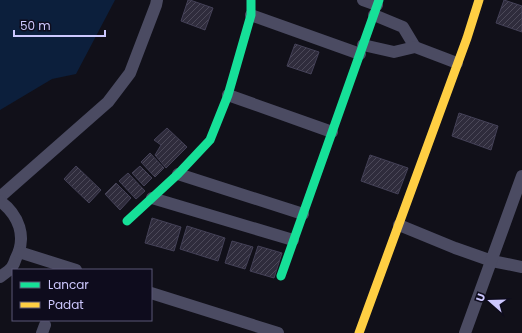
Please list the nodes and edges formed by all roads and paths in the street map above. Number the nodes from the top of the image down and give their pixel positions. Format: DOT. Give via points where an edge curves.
graph roads {
  1 [pos="157,0"];
  2 [pos="251,0"];
  3 [pos="363,0"];
  4 [pos="479,0"];
  5 [pos="377,7"];
  6 [pos="251,15"];
  7 [pos="415,47"];
  8 [pos="362,49"];
  9 [pos="457,63"];
  10 [pos="228,95"];
  11 [pos="332,132"];
  12 [pos="178,174"];
  13 [pos="522,176"];
  14 [pos="0,197"];
  15 [pos="152,198"];
  16 [pos="0,202"];
  17 [pos="303,214"];
  18 [pos="127,221"];
  19 [pos="399,225"];
  20 [pos="293,240"];
  21 [pos="19,252"];
  22 [pos="492,260"];
  23 [pos="520,268"];
  24 [pos="73,269"];
  25 [pos="281,276"];
  26 [pos="0,277"];
  27 [pos="152,293"];
  28 [pos="278,333"];
  29 [pos="359,333"];
  30 [pos="466,333"];
  1 -- 14 [label="street" via="130,73 108,102"];
  2 -- 6 [label="street"];
  3 -- 5 [label="street"];
  4 -- 9 [label="street"];
  5 -- 7 [label="street" via="403,27"];
  5 -- 8 [label="street"];
  6 -- 8 [label="street"];
  6 -- 10 [label="street"];
  7 -- 8 [label="street" via="394,52"];
  7 -- 9 [label="street"];
  8 -- 11 [label="street"];
  9 -- 19 [label="street"];
  10 -- 11 [label="street"];
  10 -- 12 [label="street" via="210,140"];
  11 -- 17 [label="street"];
  12 -- 15 [label="street"];
  12 -- 17 [label="street"];
  13 -- 22 [label="street"];
  15 -- 18 [label="street"];
  15 -- 20 [label="street"];
  16 -- 21 [label="street" via="15,216 20,228"];
  17 -- 20 [label="street"];
  19 -- 22 [label="street"];
  19 -- 29 [label="street"];
  20 -- 25 [label="street"];
  21 -- 24 [label="street"];
  21 -- 26 [label="street" via="12,267"];
  22 -- 23 [label="street"];
  22 -- 30 [label="street"];
  27 -- 28 [label="street"];
}
